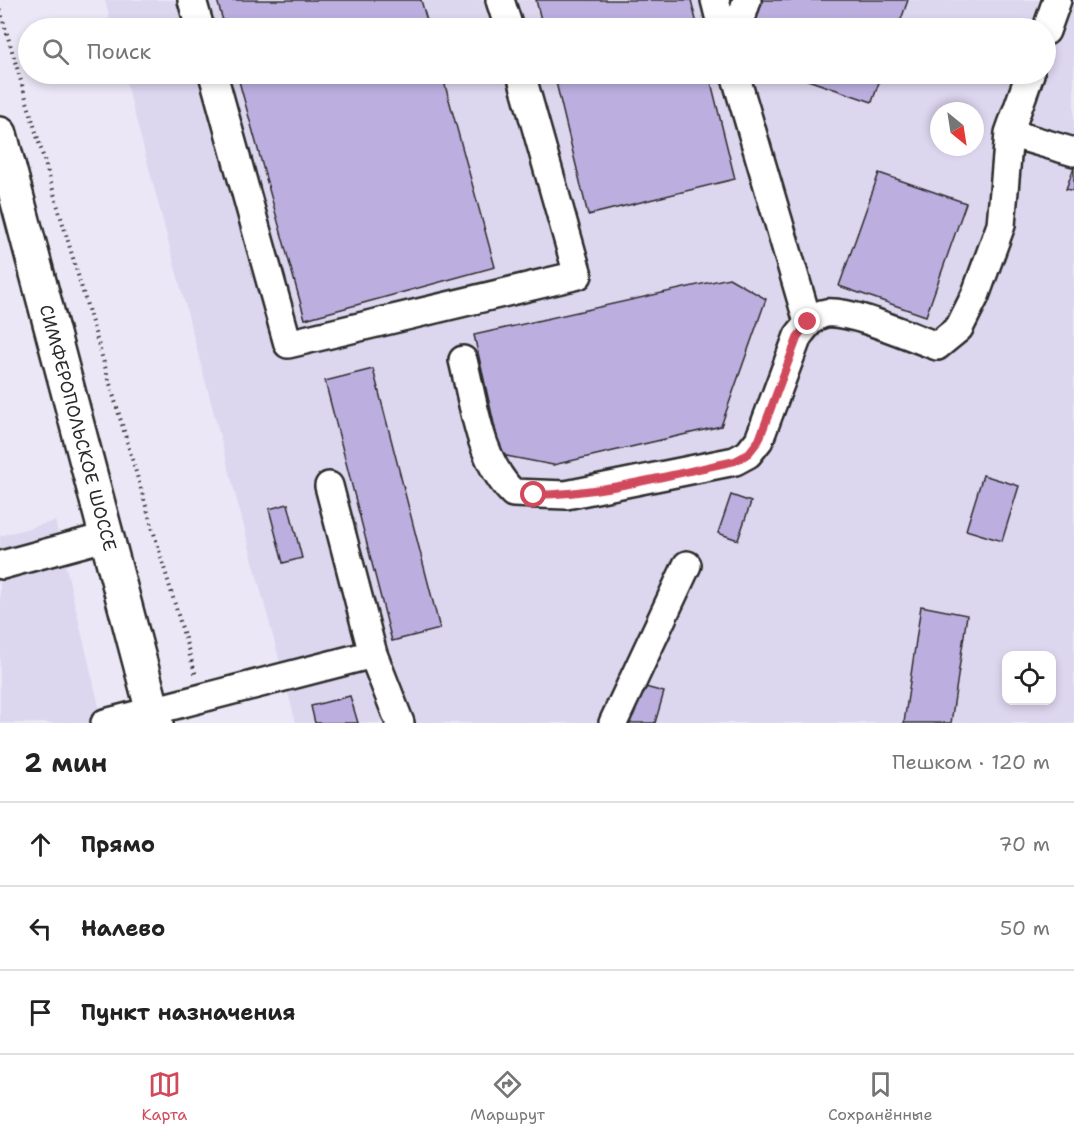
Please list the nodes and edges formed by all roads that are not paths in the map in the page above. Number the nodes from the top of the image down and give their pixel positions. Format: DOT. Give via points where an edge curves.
graph roads {
  1 [pos="192,0"];
  2 [pos="500,0"];
  3 [pos="715,0"];
  4 [pos="747,0"];
  5 [pos="1057,0"];
  6 [pos="197,18"];
  7 [pos="505,18"];
  8 [pos="720,18"];
  9 [pos="741,18"];
  10 [pos="1051,18"];
  11 [pos="216,84"];
  12 [pos="524,84"];
  13 [pos="738,84"];
  14 [pos="1026,84"];
  15 [pos="1009,133"];
  16 [pos="0,134"];
  17 [pos="1074,152"];
  18 [pos="808,322"];
  19 [pos="463,360"];
  20 [pos="329,486"];
  21 [pos="105,537"];
  22 [pos="2,565"];
  23 [pos="687,565"];
  24 [pos="373,654"];
  25 [pos="154,717"];
  26 [pos="105,723"];
  27 [pos="400,723"];
  28 [pos="614,723"];
  1 -- 6 [label="lane"];
  2 -- 7 [label="lane"];
  3 -- 8 [label="lane"];
  4 -- 9 [label="lane"];
  5 -- 10 [label="lane"];
  11 -- 12 [label="lane" via="288,344 578,274"];
  13 -- 18 [label="lane"];
  14 -- 15 [label="lane"];
  15 -- 17 [label="lane"];
  15 -- 18 [label="lane" via="1001,225 959,328 937,346 843,315 824,313"];
  16 -- 21 [label="main road, СИМФЕРОПОЛЬСКОЕ ШОССЕ"];
  18 -- 19 [label="lane" via="798,336 759,440 748,454 735,461 566,495 513,493 499,479 486,452"];
  20 -- 24 [label="lane"];
  21 -- 22 [label="lane"];
  21 -- 25 [label="main road, СИМФЕРОПОЛЬСКОЕ ШОССЕ"];
  23 -- 28 [label="lane"];
  24 -- 25 [label="lane" via="203,698"];
  24 -- 27 [label="lane"];
  25 -- 26 [label="lane"];
}
